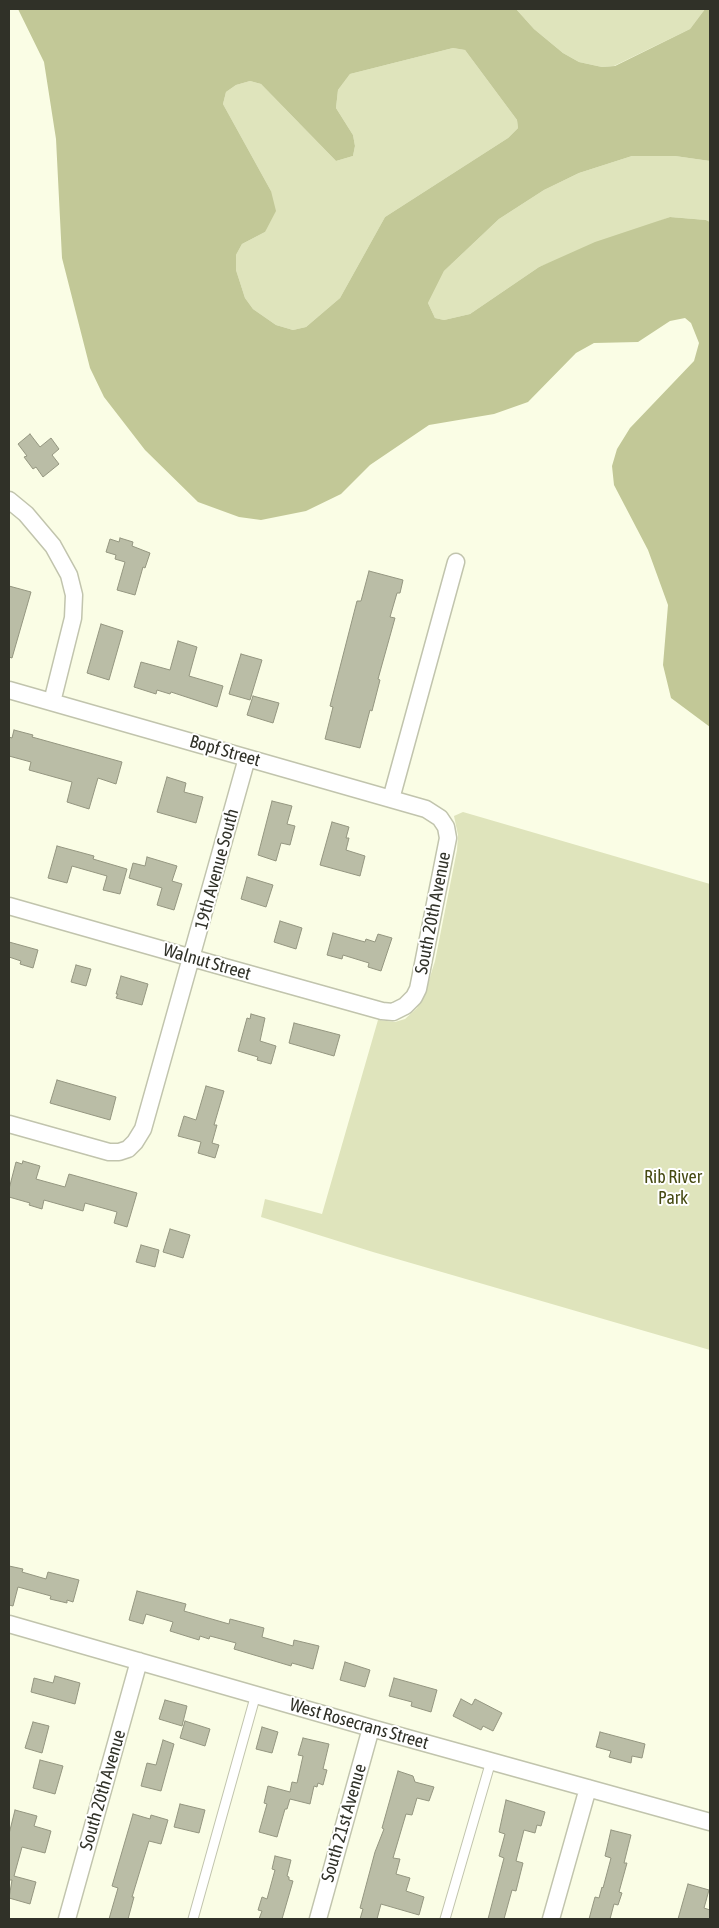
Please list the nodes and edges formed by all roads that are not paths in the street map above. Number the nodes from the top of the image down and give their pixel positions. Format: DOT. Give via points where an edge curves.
graph roads {
  1 [pos="9,500"];
  2 [pos="456,562"];
  3 [pos="9,690"];
  4 [pos="52,702"];
  5 [pos="247,758"];
  6 [pos="391,799"];
  7 [pos="440,818"];
  8 [pos="9,906"];
  9 [pos="192,958"];
  10 [pos="405,1006"];
  11 [pos="9,1124"];
  12 [pos="9,1624"];
  13 [pos="139,1661"];
  14 [pos="256,1694"];
  15 [pos="371,1728"];
  16 [pos="492,1761"];
  17 [pos="588,1788"];
  18 [pos="710,1822"];
  19 [pos="67,1919"];
  20 [pos="193,1919"];
  21 [pos="318,1919"];
  22 [pos="445,1919"];
  23 [pos="551,1919"];
  1 -- 4 [label="street" via="26,514 53,546 69,575 74,595 74,618"];
  2 -- 6 [label="street"];
  3 -- 4 [label="street, Bopf Street"];
  4 -- 5 [label="street, Bopf Street"];
  5 -- 6 [label="street, Bopf Street"];
  5 -- 9 [label="street, 19th Avenue South"];
  6 -- 7 [label="street, Bopf Street" via="426,809"];
  7 -- 10 [label="street, South 20th Avenue" via="448,838 418,989"];
  8 -- 9 [label="street, Walnut Street"];
  9 -- 10 [label="street, Walnut Street" via="382,1011 393,1012"];
  9 -- 11 [label="street, 19th Avenue South" via="143,1129 128,1149 109,1152"];
  12 -- 13 [label="street, West Rosecrans Street"];
  13 -- 14 [label="street, West Rosecrans Street"];
  13 -- 19 [label="street, South 20th Avenue"];
  14 -- 15 [label="street, West Rosecrans Street"];
  14 -- 20 [label="lane"];
  15 -- 16 [label="street, West Rosecrans Street"];
  15 -- 21 [label="street, South 21st Avenue"];
  16 -- 17 [label="street, West Rosecrans Street"];
  16 -- 22 [label="lane"];
  17 -- 18 [label="street, West Rosecrans Street"];
  17 -- 23 [label="street"];
}
